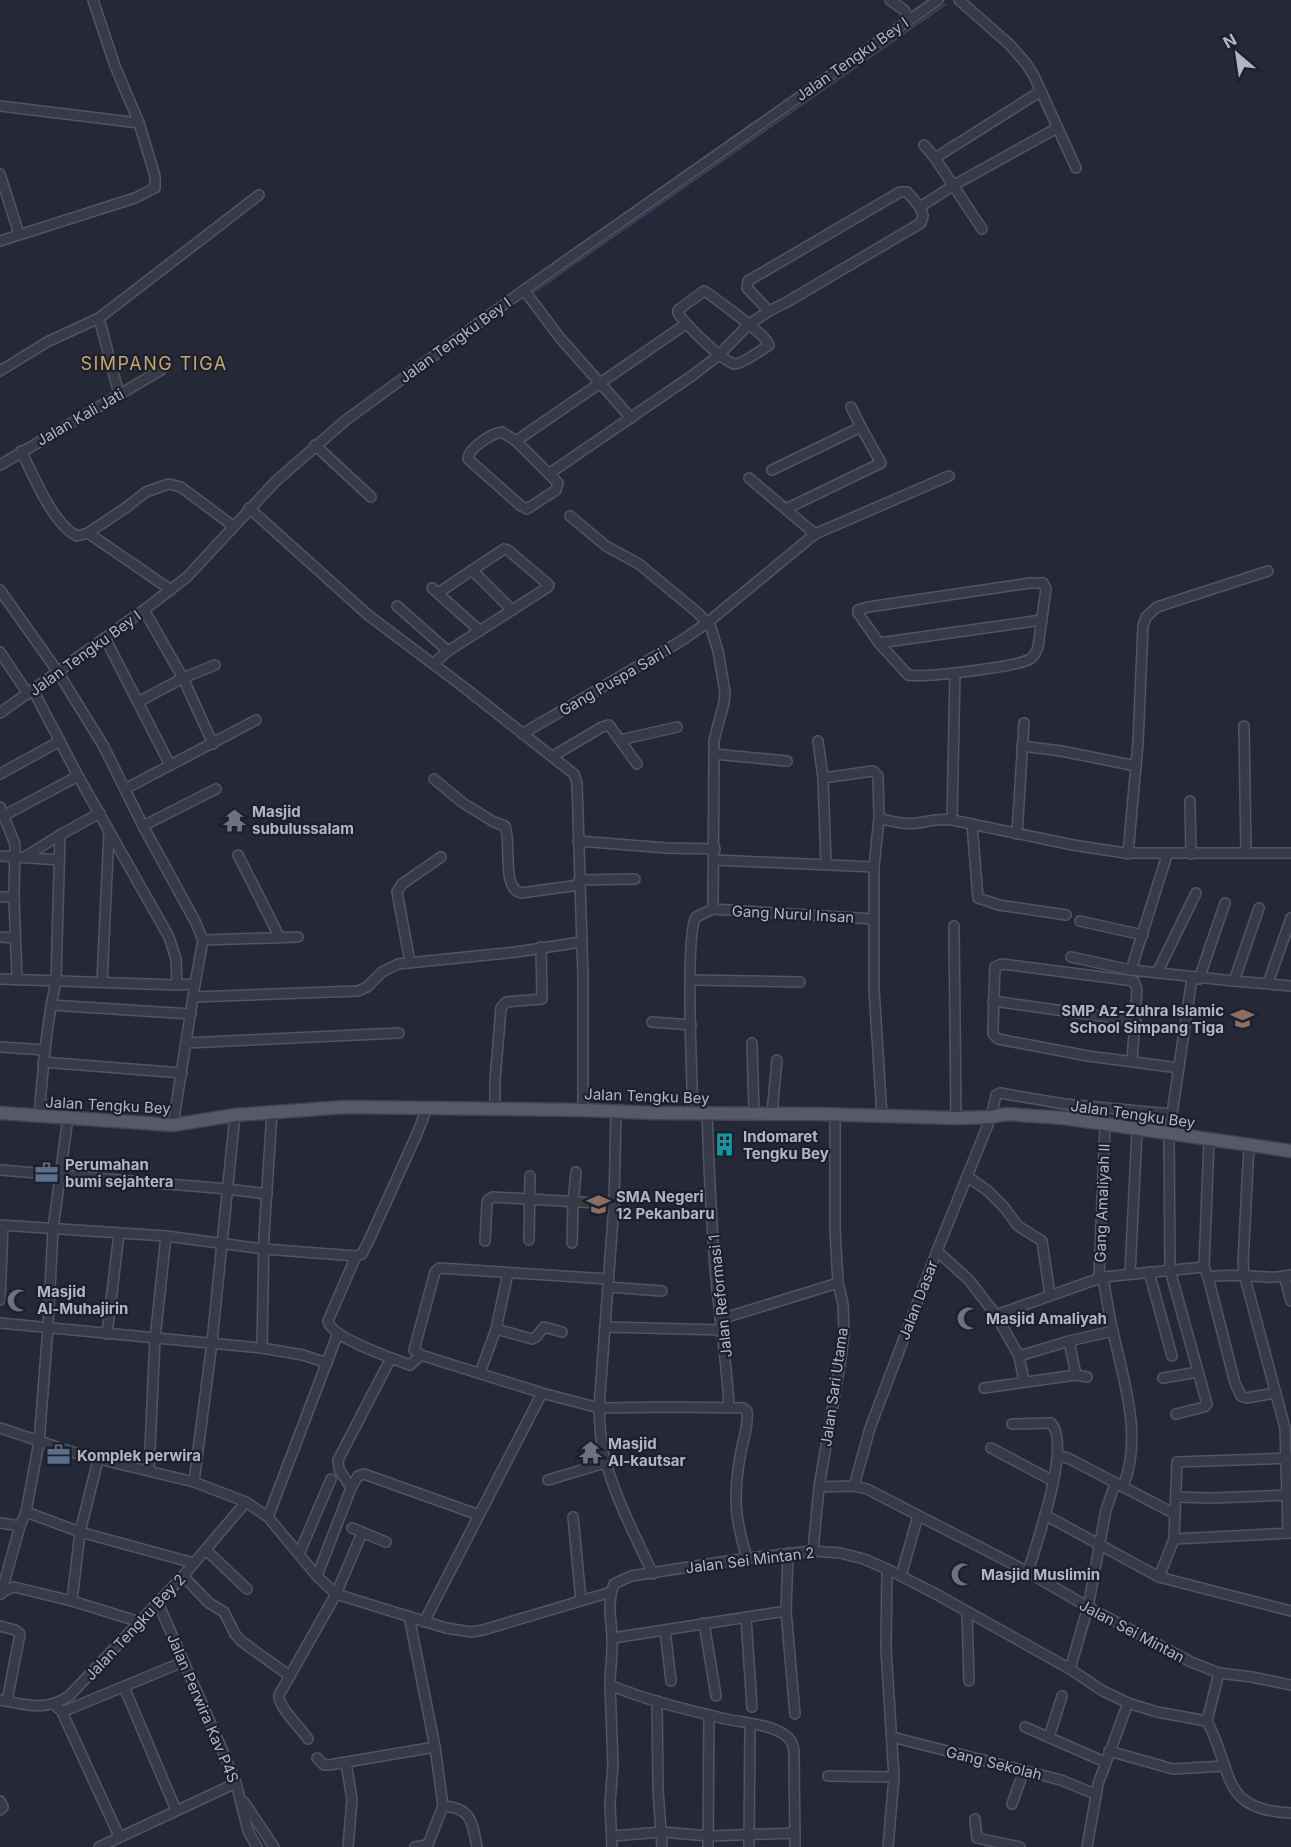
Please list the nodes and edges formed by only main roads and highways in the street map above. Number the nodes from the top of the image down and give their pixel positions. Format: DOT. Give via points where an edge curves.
graph roads {
  1 [pos="0,1113"];
  2 [pos="1291,1151"];
  1 -- 2 [label="main road, Jalan Tengku Bey" via="173,1125 235,1115 345,1107 956,1118 1006,1114"];
}
